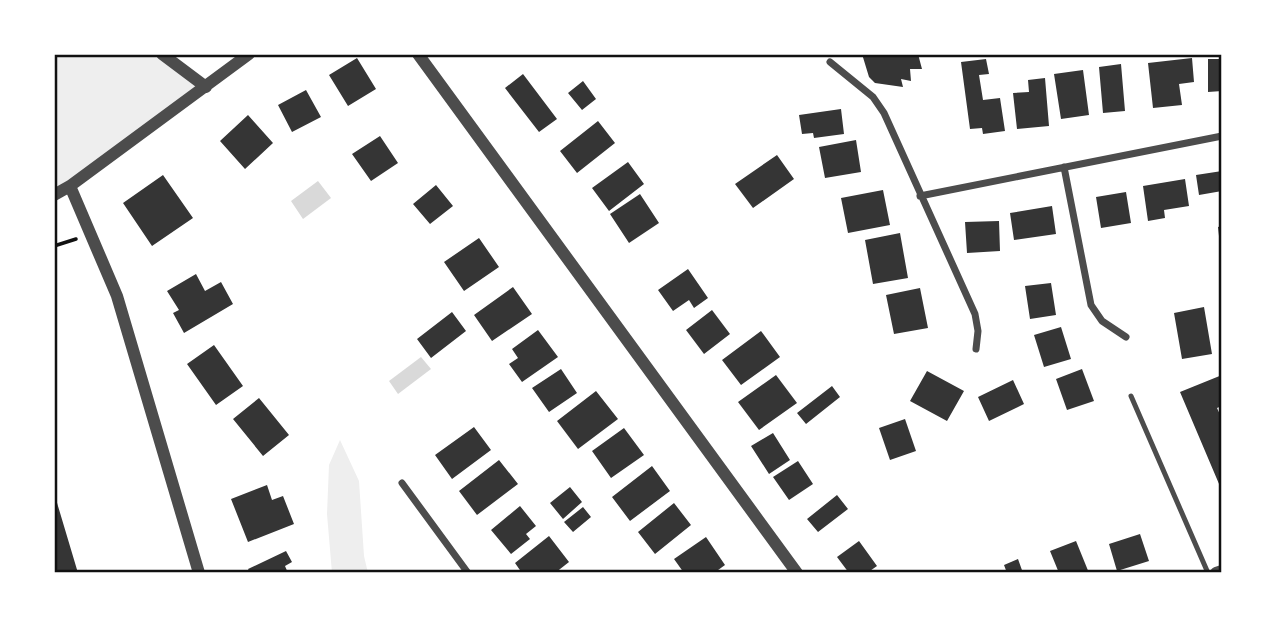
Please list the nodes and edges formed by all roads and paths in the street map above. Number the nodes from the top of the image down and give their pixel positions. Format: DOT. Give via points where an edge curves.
graph roads {
  1 [pos="162,54"];
  2 [pos="249,54"];
  3 [pos="418,54"];
  4 [pos="830,62"];
  5 [pos="206,87"];
  6 [pos="1222,136"];
  7 [pos="1065,167"];
  8 [pos="70,186"];
  9 [pos="54,195"];
  10 [pos="920,196"];
  11 [pos="91,235"];
  12 [pos="54,246"];
  13 [pos="1126,337"];
  14 [pos="975,349"];
  15 [pos="1130,396"];
  16 [pos="402,483"];
  17 [pos="1222,571"];
  18 [pos="199,573"];
  19 [pos="468,573"];
  20 [pos="797,573"];
  21 [pos="1208,573"];
  22 [pos="1216,573"];
  1 -- 5 [label="street"];
  2 -- 5 [label="street"];
  3 -- 20 [label="street"];
  4 -- 10 [label="street" via="873,96"];
  5 -- 8 [label="street"];
  6 -- 7 [label="street"];
  7 -- 10 [label="street"];
  7 -- 13 [label="street" via="1091,305 1102,321"];
  8 -- 9 [label="street"];
  8 -- 11 [label="street"];
  10 -- 14 [label="street" via="975,314"];
  11 -- 12 [label="path"];
  11 -- 18 [label="street" via="117,296"];
  15 -- 21 [label="lane"];
  16 -- 19 [label="street"];
  17 -- 22 [label="street"];
}
